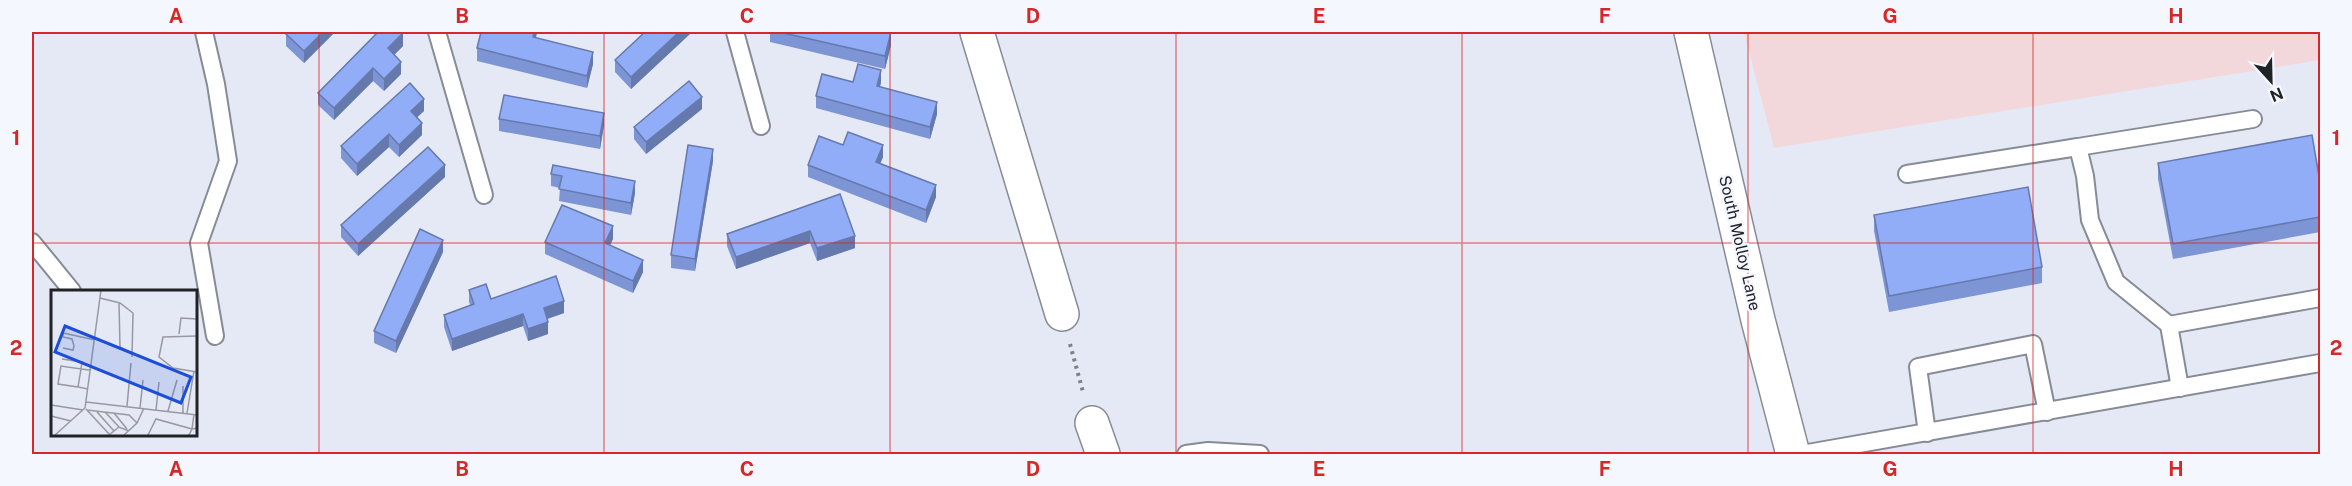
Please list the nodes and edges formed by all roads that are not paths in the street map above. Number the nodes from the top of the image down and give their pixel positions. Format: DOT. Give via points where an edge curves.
graph roads {
  1 [pos="204,32"];
  2 [pos="437,32"];
  3 [pos="735,32"];
  4 [pos="977,32"];
  5 [pos="1691,32"];
  6 [pos="2253,119"];
  7 [pos="761,126"];
  8 [pos="2078,147"];
  9 [pos="1907,174"];
  10 [pos="484,195"];
  11 [pos="32,242"];
  12 [pos="71,290"];
  13 [pos="2320,298"];
  14 [pos="1062,314"];
  15 [pos="2169,326"];
  16 [pos="215,336"];
  17 [pos="2320,363"];
  18 [pos="2180,388"];
  19 [pos="2047,412"];
  20 [pos="1092,423"];
  21 [pos="1927,433"];
  22 [pos="1103,454"];
  23 [pos="1186,454"];
  24 [pos="1260,454"];
  25 [pos="1793,454"];
  26 [pos="1802,454"];
  1 -- 16 [label="lane" via="228,162 199,243"];
  2 -- 10 [label="lane"];
  3 -- 7 [label="lane"];
  4 -- 14 [label="street"];
  5 -- 25 [label="street, South Molloy Lane"];
  6 -- 8 [label="lane"];
  8 -- 9 [label="lane"];
  8 -- 15 [label="lane" via="2090,220 2116,282"];
  11 -- 12 [label="lane"];
  13 -- 15 [label="lane"];
  15 -- 18 [label="lane"];
  17 -- 18 [label="lane"];
  18 -- 19 [label="lane"];
  19 -- 21 [label="lane"];
  19 -- 21 [label="lane" via="2033,344 1918,367"];
  20 -- 22 [label="street"];
  21 -- 26 [label="lane"];
  23 -- 24 [label="lane"];
}
